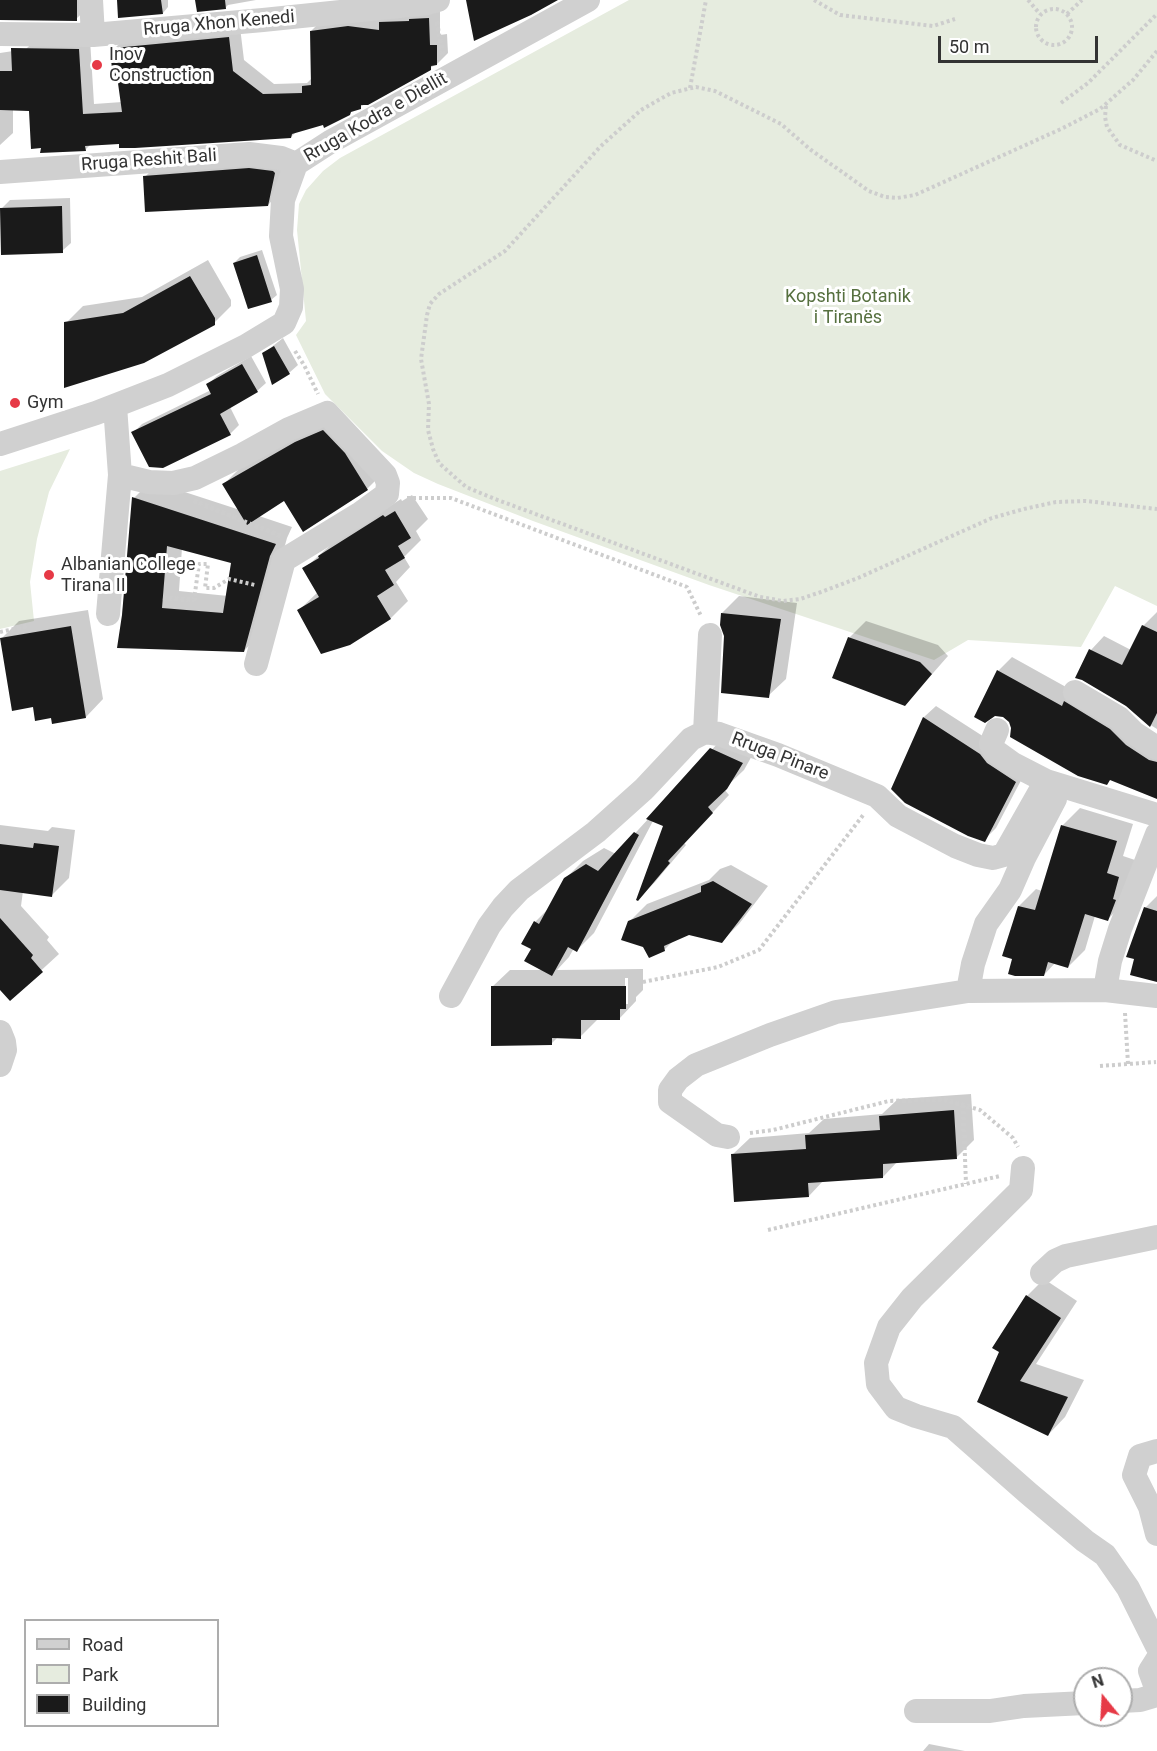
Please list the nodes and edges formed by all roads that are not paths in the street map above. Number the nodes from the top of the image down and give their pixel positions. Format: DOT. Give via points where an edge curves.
graph roads {
  1 [pos="91,0"];
  2 [pos="588,0"];
  3 [pos="430,1"];
  4 [pos="0,34"];
  5 [pos="93,35"];
  6 [pos="297,164"];
  7 [pos="0,172"];
  8 [pos="115,406"];
  9 [pos="0,444"];
  10 [pos="120,476"];
  11 [pos="108,614"];
  12 [pos="710,635"];
  13 [pos="256,664"];
  14 [pos="1075,692"];
  15 [pos="997,730"];
  16 [pos="705,732"];
  17 [pos="1157,748"];
  18 [pos="1054,784"];
  19 [pos="1157,815"];
  20 [pos="1157,834"];
  21 [pos="968,991"];
  22 [pos="1114,991"];
  23 [pos="451,996"];
  24 [pos="1157,996"];
  25 [pos="2,1037"];
  26 [pos="0,1065"];
  27 [pos="728,1137"];
  28 [pos="1023,1168"];
  29 [pos="1157,1237"];
  30 [pos="1042,1273"];
  31 [pos="1157,1451"];
  32 [pos="1157,1533"];
  33 [pos="1157,1646"];
  34 [pos="1157,1660"];
  35 [pos="1157,1690"];
  36 [pos="1157,1695"];
  37 [pos="1133,1700"];
  38 [pos="1073,1704"];
  39 [pos="916,1711"];
  1 -- 5 [label="street"];
  2 -- 6 [label="street, Rruga Kodra e Diellit"];
  3 -- 5 [label="street, Rruga Xhon Kenedi"];
  4 -- 5 [label="street, Rruga Xhon Kenedi"];
  6 -- 7 [label="street, Rruga Reshit Bali" via="249,154"];
  6 -- 8 [label="street, Rruga Kodra e Diellit" via="283,200 281,236 292,289 291,307 284,323 168,385"];
  8 -- 9 [label="street, Rruga Kodra e Diellit"];
  8 -- 10 [label="street"];
  10 -- 11 [label="street"];
  10 -- 13 [label="street" via="173,483 195,478 327,413 385,475 387,494 284,560"];
  12 -- 16 [label="street"];
  14 -- 17 [label="street" via="1119,718"];
  15 -- 18 [label="street" via="992,744 995,751"];
  16 -- 18 [label="street, Rruga Pinare" via="778,755 877,796 898,816 955,846 993,858 1004,855"];
  16 -- 23 [label="street" via="691,739 596,832 525,885 503,907"];
  18 -- 19 [label="street"];
  18 -- 21 [label="street" via="1010,890 986,924"];
  20 -- 22 [label="street" via="1110,962"];
  21 -- 22 [label="street"];
  21 -- 27 [label="street" via="836,1012 696,1065 670,1090 670,1102 717,1135"];
  22 -- 24 [label="street"];
  25 -- 26 [label="street" via="5,1050"];
  28 -- 33 [label="street" via="1021,1190 889,1326 876,1363 878,1384 896,1407 953,1427 1105,1555 1128,1588"];
  29 -- 30 [label="street" via="1066,1256"];
  31 -- 32 [label="street" via="1140,1456 1134,1475 1150,1507"];
  34 -- 35 [label="street" via="1150,1671"];
  36 -- 37 [label="street"];
  38 -- 39 [label="street" via="990,1711"];
}
